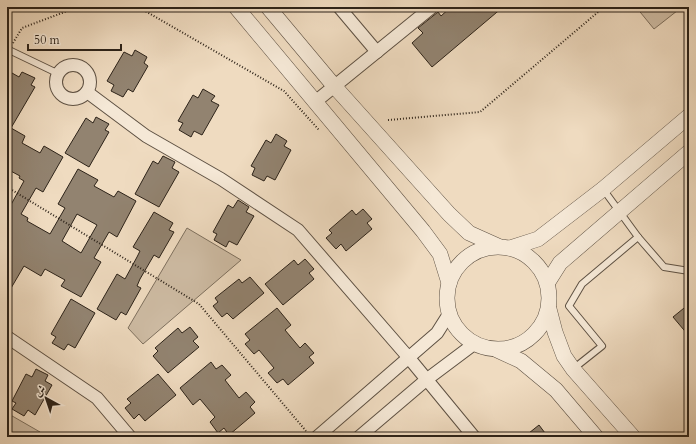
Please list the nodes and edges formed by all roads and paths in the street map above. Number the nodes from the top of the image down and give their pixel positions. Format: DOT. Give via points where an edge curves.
graph roads {
  1 [pos="78,7"];
  2 [pos="138,7"];
  3 [pos="236,7"];
  4 [pos="268,7"];
  5 [pos="339,7"];
  6 [pos="432,7"];
  7 [pos="604,7"];
  8 [pos="9,50"];
  9 [pos="377,52"];
  10 [pos="59,74"];
  11 [pos="334,87"];
  12 [pos="87,92"];
  13 [pos="315,102"];
  14 [pos="689,116"];
  15 [pos="388,120"];
  16 [pos="324,135"];
  17 [pos="689,152"];
  18 [pos="7,187"];
  19 [pos="603,189"];
  20 [pos="620,212"];
  21 [pos="638,237"];
  22 [pos="504,247"];
  23 [pos="689,271"];
  24 [pos="548,282"];
  25 [pos="449,283"];
  26 [pos="549,309"];
  27 [pos="449,314"];
  28 [pos="7,337"];
  29 [pos="474,344"];
  30 [pos="497,350"];
  31 [pos="409,358"];
  32 [pos="573,369"];
  33 [pos="426,380"];
  34 [pos="311,434"];
  35 [pos="130,437"];
  36 [pos="359,437"];
  37 [pos="474,437"];
  38 [pos="596,437"];
  39 [pos="633,437"];
  1 -- 8 [label="path" via="22,28"];
  2 -- 16 [label="path" via="284,91"];
  3 -- 13 [label="street"];
  4 -- 11 [label="street"];
  5 -- 9 [label="street"];
  6 -- 9 [label="street"];
  7 -- 15 [label="path" via="480,112"];
  8 -- 10 [label="lane"];
  9 -- 11 [label="street"];
  10 -- 12 [label="street" via="56,84 64,97 79,98"];
  10 -- 12 [label="street" via="73,66 84,70 90,83"];
  11 -- 13 [label="street"];
  11 -- 22 [label="street" via="469,233"];
  12 -- 31 [label="street" via="146,136 221,179 298,230"];
  13 -- 25 [label="street" via="423,231 440,254"];
  14 -- 19 [label="street"];
  17 -- 20 [label="street"];
  18 -- 34 [label="path" via="199,304"];
  19 -- 20 [label="lane"];
  19 -- 22 [label="street" via="538,239"];
  20 -- 21 [label="lane"];
  20 -- 24 [label="street" via="560,263"];
  21 -- 23 [label="lane" via="664,267"];
  21 -- 32 [label="lane" via="582,284 569,306 602,346"];
  22 -- 24 [label="street" via="522,252 534,260"];
  22 -- 25 [label="street" via="482,249 468,257 456,268"];
  24 -- 26 [label="street"];
  25 -- 27 [label="street" via="446,298"];
  26 -- 30 [label="street" via="542,326 530,339 515,347"];
  26 -- 32 [label="street" via="564,356"];
  27 -- 29 [label="street" via="463,336"];
  27 -- 31 [label="street" via="437,333"];
  28 -- 35 [label="street" via="97,398"];
  29 -- 30 [label="street"];
  29 -- 33 [label="street"];
  30 -- 38 [label="street" via="521,361 556,390"];
  31 -- 33 [label="street"];
  31 -- 34 [label="street"];
  32 -- 39 [label="street"];
  33 -- 36 [label="street"];
  33 -- 37 [label="street"];
}
